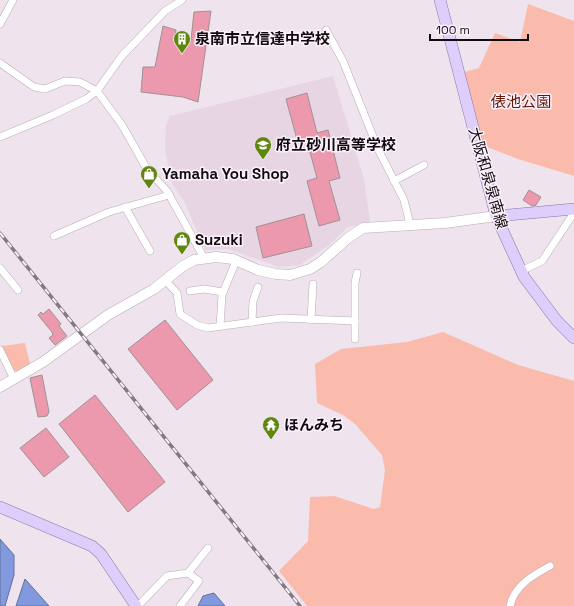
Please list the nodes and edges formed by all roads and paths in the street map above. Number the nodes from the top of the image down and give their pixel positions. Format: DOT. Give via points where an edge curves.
graph roads {
  1 [pos="13,0"];
  2 [pos="182,0"];
  3 [pos="440,0"];
  4 [pos="1,21"];
  5 [pos="326,30"];
  6 [pos="0,63"];
  7 [pos="97,91"];
  8 [pos="0,137"];
  9 [pos="424,165"];
  10 [pos="394,181"];
  11 [pos="169,195"];
  12 [pos="125,207"];
  13 [pos="574,209"];
  14 [pos="574,213"];
  15 [pos="496,216"];
  16 [pos="410,224"];
  17 [pos="54,236"];
  18 [pos="150,251"];
  19 [pos="204,258"];
  20 [pos="236,261"];
  21 [pos="0,268"];
  22 [pos="521,271"];
  23 [pos="357,273"];
  24 [pos="166,280"];
  25 [pos="313,284"];
  26 [pos="258,287"];
  27 [pos="18,290"];
  28 [pos="190,291"];
  29 [pos="223,292"];
  30 [pos="311,320"];
  31 [pos="355,321"];
  32 [pos="252,322"];
  33 [pos="220,326"];
  34 [pos="574,338"];
  35 [pos="355,339"];
  36 [pos="0,350"];
  37 [pos="14,379"];
  38 [pos="0,387"];
  39 [pos="0,507"];
  40 [pos="208,548"];
  41 [pos="550,566"];
  42 [pos="188,574"];
  43 [pos="137,606"];
  44 [pos="180,606"];
  45 [pos="510,606"];
  1 -- 4 [label="street"];
  2 -- 7 [label="street" via="165,11 121,57"];
  3 -- 15 [label="main road, 大阪和泉泉南線"];
  5 -- 10 [label="street" via="343,61 378,149"];
  6 -- 7 [label="street" via="34,87 45,89 65,80 80,82"];
  7 -- 8 [label="street" via="53,115"];
  7 -- 11 [label="street" via="122,125 147,169"];
  9 -- 10 [label="street"];
  10 -- 16 [label="street" via="404,200"];
  11 -- 12 [label="street"];
  11 -- 19 [label="street"];
  12 -- 17 [label="street"];
  12 -- 18 [label="street"];
  13 -- 15 [label="main road"];
  14 -- 22 [label="street" via="542,261"];
  15 -- 16 [label="street" via="445,223"];
  15 -- 22 [label="main road, 大阪和泉泉南線"];
  16 -- 20 [label="street" via="364,228 310,269 290,275 258,270"];
  19 -- 20 [label="street" via="216,257"];
  19 -- 24 [label="street" via="194,260"];
  20 -- 29 [label="street"];
  21 -- 27 [label="street"];
  22 -- 34 [label="main road, 大阪和泉泉南線" via="539,299"];
  23 -- 31 [label="street"];
  24 -- 33 [label="street" via="177,293 180,314 196,325 208,328"];
  24 -- 37 [label="street" via="108,315 43,362"];
  25 -- 30 [label="street"];
  26 -- 32 [label="street" via="253,300"];
  28 -- 29 [label="street" via="204,289"];
  29 -- 33 [label="street"];
  30 -- 31 [label="street"];
  30 -- 32 [label="street" via="281,318"];
  31 -- 35 [label="street"];
  32 -- 33 [label="street"];
  36 -- 37 [label="street"];
  37 -- 38 [label="street"];
  39 -- 43 [label="main road" via="92,546 101,554"];
  40 -- 42 [label="street"];
  41 -- 45 [label="street" via="519,587 512,596"];
  42 -- 43 [label="street" via="167,576"];
  42 -- 44 [label="street" via="199,581"];
}
